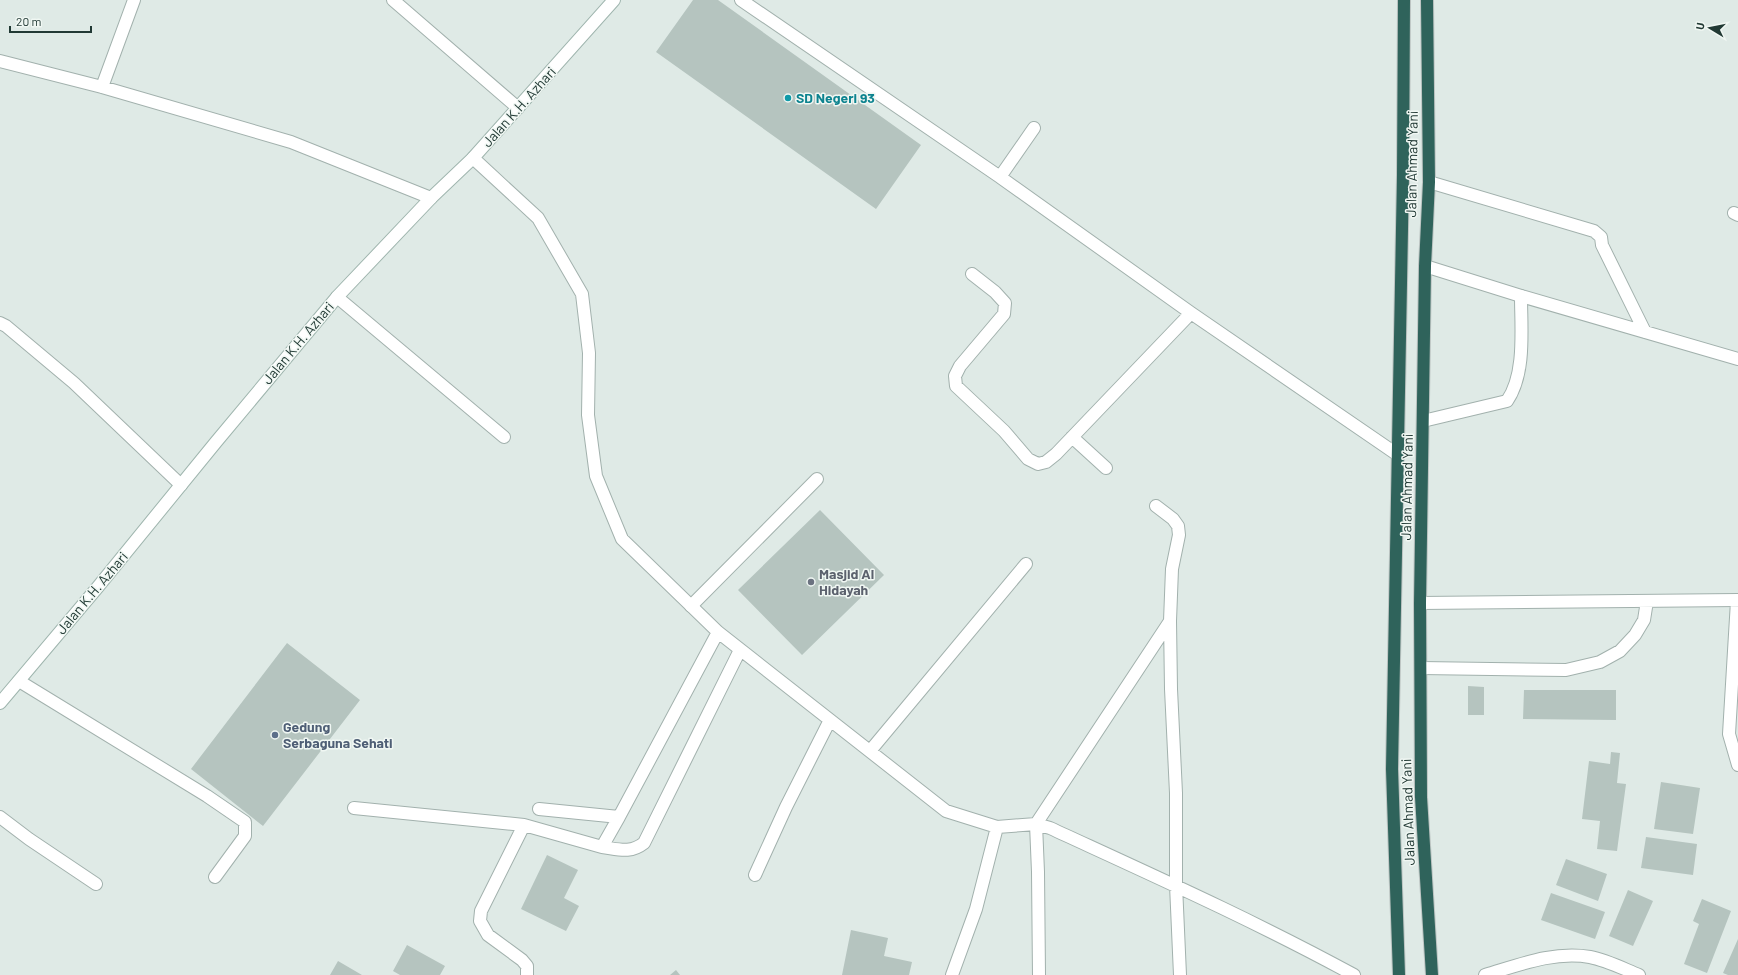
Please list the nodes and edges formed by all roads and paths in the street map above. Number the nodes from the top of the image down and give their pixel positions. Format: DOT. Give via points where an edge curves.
graph roads {
  1 [pos="134,0"];
  2 [pos="393,0"];
  3 [pos="614,0"];
  4 [pos="741,0"];
  5 [pos="1404,0"];
  6 [pos="1427,0"];
  7 [pos="0,62"];
  8 [pos="102,87"];
  9 [pos="518,108"];
  10 [pos="1034,128"];
  11 [pos="473,158"];
  12 [pos="1000,177"];
  13 [pos="1429,182"];
  14 [pos="431,198"];
  15 [pos="1425,266"];
  16 [pos="972,274"];
  17 [pos="1521,296"];
  18 [pos="337,297"];
  19 [pos="1191,313"];
  20 [pos="0,323"];
  21 [pos="1645,332"];
  22 [pos="1738,359"];
  23 [pos="1423,421"];
  24 [pos="504,437"];
  25 [pos="1072,437"];
  26 [pos="1398,456"];
  27 [pos="1106,468"];
  28 [pos="817,479"];
  29 [pos="181,485"];
  30 [pos="1156,506"];
  31 [pos="1026,564"];
  32 [pos="1738,600"];
  33 [pos="1646,601"];
  34 [pos="1420,603"];
  35 [pos="691,606"];
  36 [pos="1170,621"];
  37 [pos="718,632"];
  38 [pos="740,650"];
  39 [pos="1420,668"];
  40 [pos="19,681"];
  41 [pos="0,703"];
  42 [pos="830,720"];
  43 [pos="870,751"];
  44 [pos="1738,765"];
  45 [pos="354,808"];
  46 [pos="539,809"];
  47 [pos="0,817"];
  48 [pos="618,817"];
  49 [pos="1036,824"];
  50 [pos="524,825"];
  51 [pos="998,827"];
  52 [pos="602,847"];
  53 [pos="755,875"];
  54 [pos="215,877"];
  55 [pos="96,884"];
  56 [pos="1176,885"];
  57 [pos="528,975"];
  58 [pos="952,975"];
  59 [pos="1038,975"];
  60 [pos="1180,975"];
  61 [pos="1354,975"];
  62 [pos="1399,975"];
  63 [pos="1432,975"];
  64 [pos="1485,975"];
  65 [pos="1639,975"];
  1 -- 8 [label="street"];
  2 -- 9 [label="street"];
  3 -- 9 [label="street, Jalan K.H. Azhari"];
  4 -- 12 [label="street"];
  5 -- 26 [label="highway, Jalan Ahmad Yani"];
  6 -- 13 [label="highway, Jalan Ahmad Yani"];
  7 -- 8 [label="street"];
  8 -- 14 [label="street" via="291,142"];
  9 -- 11 [label="street, Jalan K.H. Azhari"];
  10 -- 12 [label="street"];
  11 -- 14 [label="street, Jalan K.H. Azhari"];
  11 -- 35 [label="street" via="538,218 582,294 589,353 588,414 596,476 622,539"];
  12 -- 19 [label="street"];
  13 -- 15 [label="highway, Jalan Ahmad Yani"];
  13 -- 21 [label="street" via="1594,231 1601,237 1602,245"];
  14 -- 18 [label="street, Jalan K.H. Azhari"];
  15 -- 17 [label="street"];
  15 -- 23 [label="highway, Jalan Ahmad Yani"];
  16 -- 25 [label="street" via="995,292 1004,303 1004,314 960,366 955,376 956,386 1004,431 1028,459 1038,464 1046,462"];
  17 -- 21 [label="street"];
  17 -- 23 [label="street" via="1518,376 1514,392 1507,401"];
  18 -- 24 [label="street"];
  18 -- 29 [label="street, Jalan K.H. Azhari"];
  19 -- 25 [label="street"];
  19 -- 26 [label="street"];
  20 -- 29 [label="street" via="74,383"];
  21 -- 22 [label="street"];
  23 -- 34 [label="highway, Jalan Ahmad Yani"];
  25 -- 27 [label="street"];
  26 -- 62 [label="highway, Jalan Ahmad Yani" via="1392,769"];
  28 -- 35 [label="street"];
  29 -- 40 [label="street, Jalan K.H. Azhari"];
  30 -- 36 [label="street" via="1178,526 1179,535 1172,569"];
  31 -- 43 [label="street"];
  32 -- 33 [label="street"];
  32 -- 44 [label="street" via="1729,734"];
  33 -- 34 [label="street"];
  33 -- 39 [label="street" via="1644,620 1635,636 1620,651 1600,662 1566,670"];
  34 -- 39 [label="highway, Jalan Ahmad Yani"];
  35 -- 37 [label="street"];
  36 -- 49 [label="street"];
  36 -- 56 [label="street" via="1176,793"];
  37 -- 38 [label="street"];
  37 -- 48 [label="street"];
  38 -- 42 [label="street"];
  38 -- 52 [label="street" via="644,843 636,849 627,850"];
  39 -- 63 [label="highway, Jalan Ahmad Yani" via="1421,797"];
  40 -- 41 [label="street, Jalan K.H. Azhari"];
  40 -- 54 [label="street" via="245,822 245,836"];
  42 -- 43 [label="street"];
  42 -- 53 [label="street"];
  43 -- 51 [label="street" via="946,810"];
  45 -- 50 [label="street"];
  46 -- 48 [label="street"];
  47 -- 55 [label="street" via="35,844"];
  48 -- 52 [label="street"];
  49 -- 51 [label="street"];
  49 -- 56 [label="street"];
  49 -- 59 [label="street"];
  50 -- 52 [label="street"];
  50 -- 57 [label="street" via="481,911 480,921 488,935 527,966"];
  51 -- 58 [label="street" via="976,909"];
  56 -- 60 [label="street"];
  56 -- 61 [label="street"];
  64 -- 65 [label="street" via="1543,958 1570,955 1592,957"];
}
